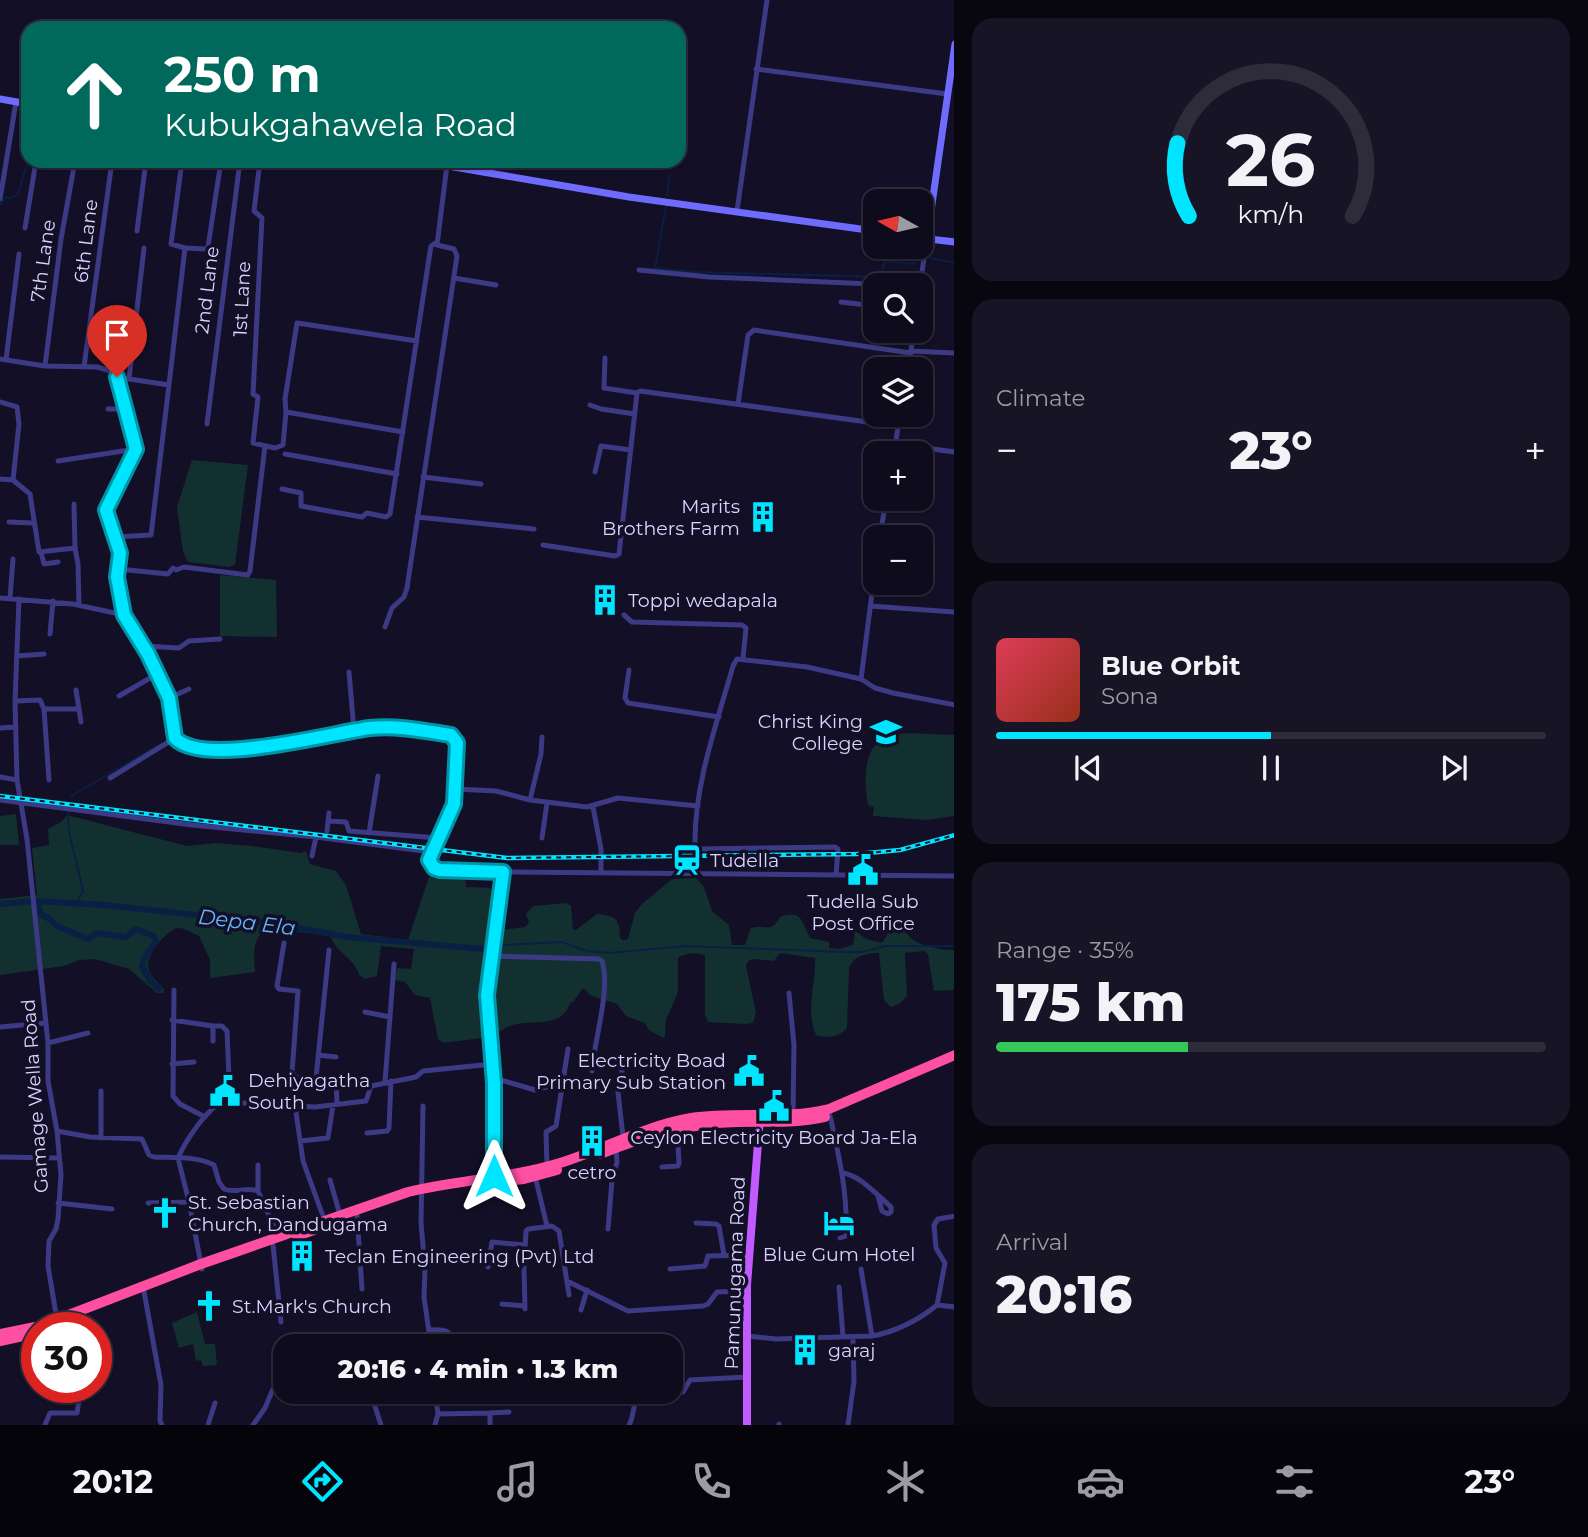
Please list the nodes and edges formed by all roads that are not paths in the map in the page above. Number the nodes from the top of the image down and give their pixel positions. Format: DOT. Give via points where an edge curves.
graph roads {
  1 [pos="767,0"];
  2 [pos="954,44"];
  3 [pos="756,69"];
  4 [pos="947,94"];
  5 [pos="0,99"];
  6 [pos="16,102"];
  7 [pos="21,103"];
  8 [pos="35,168"];
  9 [pos="74,168"];
  10 [pos="111,168"];
  11 [pos="145,168"];
  12 [pos="181,168"];
  13 [pos="220,168"];
  14 [pos="239,168"];
  15 [pos="259,168"];
  16 [pos="447,168"];
  17 [pos="464,168"];
  18 [pos="932,189"];
  19 [pos="0,199"];
  20 [pos="737,211"];
  21 [pos="24,228"];
  22 [pos="863,229"];
  23 [pos="137,231"];
  24 [pos="933,239"];
  25 [pos="437,242"];
  26 [pos="954,242"];
  27 [pos="144,248"];
  28 [pos="185,248"];
  29 [pos="19,254"];
  30 [pos="639,270"];
  31 [pos="454,278"];
  32 [pos="863,284"];
  33 [pos="496,285"];
  34 [pos="841,302"];
  35 [pos="863,305"];
  36 [pos="417,341"];
  37 [pos="912,343"];
  38 [pos="911,352"];
  39 [pos="954,353"];
  40 [pos="910,357"];
  41 [pos="605,358"];
  42 [pos="3,359"];
  43 [pos="45,366"];
  44 [pos="84,367"];
  45 [pos="117,377"];
  46 [pos="129,379"];
  47 [pos="169,385"];
  48 [pos="637,393"];
  49 [pos="0,402"];
  50 [pos="738,404"];
  51 [pos="590,405"];
  52 [pos="108,409"];
  53 [pos="126,409"];
  54 [pos="286,412"];
  55 [pos="635,414"];
  56 [pos="863,421"];
  57 [pos="206,424"];
  58 [pos="403,432"];
  59 [pos="265,446"];
  60 [pos="136,449"];
  61 [pos="933,449"];
  62 [pos="631,450"];
  63 [pos="954,452"];
  64 [pos="285,454"];
  65 [pos="58,461"];
  66 [pos="595,472"];
  67 [pos="397,474"];
  68 [pos="423,477"];
  69 [pos="0,479"];
  70 [pos="13,480"];
  71 [pos="481,484"];
  72 [pos="282,489"];
  73 [pos="74,504"];
  74 [pos="417,517"];
  75 [pos="9,522"];
  76 [pos="33,523"];
  77 [pos="534,529"];
  78 [pos="115,537"];
  79 [pos="543,545"];
  80 [pos="75,548"];
  81 [pos="38,553"];
  82 [pos="13,559"];
  83 [pos="58,562"];
  84 [pos="118,569"];
  85 [pos="872,595"];
  86 [pos="0,598"];
  87 [pos="10,598"];
  88 [pos="19,599"];
  89 [pos="53,601"];
  90 [pos="79,605"];
  91 [pos="870,606"];
  92 [pos="954,612"];
  93 [pos="124,615"];
  94 [pos="624,615"];
  95 [pos="385,627"];
  96 [pos="51,634"];
  97 [pos="220,639"];
  98 [pos="144,646"];
  99 [pos="44,654"];
  100 [pos="17,656"];
  101 [pos="743,658"];
  102 [pos="629,670"];
  103 [pos="349,671"];
  104 [pos="158,674"];
  105 [pos="861,679"];
  106 [pos="189,689"];
  107 [pos="76,690"];
  108 [pos="119,696"];
  109 [pos="169,698"];
  110 [pos="15,701"];
  111 [pos="954,705"];
  112 [pos="44,709"];
  113 [pos="79,709"];
  114 [pos="719,718"];
  115 [pos="81,722"];
  116 [pos="16,727"];
  117 [pos="0,728"];
  118 [pos="354,731"];
  119 [pos="542,737"];
  120 [pos="175,738"];
  121 [pos="378,776"];
  122 [pos="0,777"];
  123 [pos="110,778"];
  124 [pos="17,780"];
  125 [pos="49,780"];
  126 [pos="456,789"];
  127 [pos="0,800"];
  128 [pos="530,800"];
  129 [pos="21,803"];
  130 [pos="547,803"];
  131 [pos="698,806"];
  132 [pos="593,807"];
  133 [pos="329,813"];
  134 [pos="328,821"];
  135 [pos="327,831"];
  136 [pos="369,833"];
  137 [pos="316,837"];
  138 [pos="438,838"];
  139 [pos="542,838"];
  140 [pos="431,852"];
  141 [pos="312,856"];
  142 [pos="503,872"];
  143 [pos="601,873"];
  144 [pos="836,875"];
  145 [pos="954,876"];
  146 [pos="284,943"];
  147 [pos="329,950"];
  148 [pos="492,955"];
  149 [pos="394,964"];
  150 [pos="174,990"];
  151 [pos="789,993"];
  152 [pos="365,1012"];
  153 [pos="390,1017"];
  154 [pos="172,1020"];
  155 [pos="46,1023"];
  156 [pos="213,1026"];
  157 [pos="0,1027"];
  158 [pos="88,1033"];
  159 [pos="213,1041"];
  160 [pos="48,1043"];
  161 [pos="568,1049"];
  162 [pos="318,1055"];
  163 [pos="954,1055"];
  164 [pos="336,1057"];
  165 [pos="954,1061"];
  166 [pos="194,1062"];
  167 [pos="172,1063"];
  168 [pos="493,1064"];
  169 [pos="592,1071"];
  170 [pos="622,1071"];
  171 [pos="316,1078"];
  172 [pos="494,1078"];
  173 [pos="388,1082"];
  174 [pos="562,1083"];
  175 [pos="101,1091"];
  176 [pos="230,1101"];
  177 [pos="335,1104"];
  178 [pos="295,1105"];
  179 [pos="423,1106"];
  180 [pos="793,1114"];
  181 [pos="830,1116"];
  182 [pos="205,1117"];
  183 [pos="760,1118"];
  184 [pos="677,1125"];
  185 [pos="57,1131"];
  186 [pos="367,1133"];
  187 [pos="623,1137"];
  188 [pos="101,1138"];
  189 [pos="300,1141"];
  190 [pos="616,1147"];
  191 [pos="0,1157"];
  192 [pos="59,1157"];
  193 [pos="178,1158"];
  194 [pos="258,1165"];
  195 [pos="547,1167"];
  196 [pos="662,1167"];
  197 [pos="534,1173"];
  198 [pos="843,1173"];
  199 [pos="494,1176"];
  200 [pos="330,1180"];
  201 [pos="258,1191"];
  202 [pos="423,1192"];
  203 [pos="878,1196"];
  204 [pos="58,1202"];
  205 [pos="189,1202"];
  206 [pos="148,1203"];
  207 [pos="112,1209"];
  208 [pos="340,1215"];
  209 [pos="357,1215"];
  210 [pos="954,1216"];
  211 [pos="324,1219"];
  212 [pos="696,1223"];
  213 [pos="547,1226"];
  214 [pos="608,1229"];
  215 [pos="841,1238"];
  216 [pos="275,1240"];
  217 [pos="525,1245"];
  218 [pos="724,1255"];
  219 [pos="749,1255"];
  220 [pos="201,1267"];
  221 [pos="488,1267"];
  222 [pos="670,1269"];
  223 [pos="861,1269"];
  224 [pos="567,1281"];
  225 [pos="839,1287"];
  226 [pos="144,1289"];
  227 [pos="362,1289"];
  228 [pos="587,1290"];
  229 [pos="747,1291"];
  230 [pos="569,1296"];
  231 [pos="502,1304"];
  232 [pos="937,1305"];
  233 [pos="954,1307"];
  234 [pos="581,1310"];
  235 [pos="53,1312"];
  236 [pos="87,1312"];
  237 [pos="97,1312"];
  238 [pos="281,1322"];
  239 [pos="429,1330"];
  240 [pos="21,1331"];
  241 [pos="0,1334"];
  242 [pos="430,1334"];
  243 [pos="451,1334"];
  244 [pos="747,1336"];
  245 [pos="872,1336"];
  246 [pos="21,1337"];
  247 [pos="843,1337"];
  248 [pos="853,1337"];
  249 [pos="0,1342"];
  250 [pos="747,1377"];
  251 [pos="273,1388"];
  252 [pos="79,1403"];
  253 [pos="215,1403"];
  254 [pos="374,1404"];
  255 [pos="437,1404"];
  256 [pos="509,1412"];
  257 [pos="490,1413"];
  258 [pos="438,1414"];
  259 [pos="45,1425"];
  260 [pos="163,1425"];
  261 [pos="208,1425"];
  262 [pos="253,1425"];
  263 [pos="381,1425"];
  264 [pos="435,1425"];
  265 [pos="490,1425"];
  266 [pos="629,1425"];
  267 [pos="747,1425"];
  268 [pos="848,1425"];
  1 -- 3 [label="street"];
  2 -- 4 [label="street"];
  3 -- 4 [label="street"];
  3 -- 20 [label="street"];
  4 -- 18 [label="street"];
  5 -- 6 [label="street"];
  6 -- 7 [label="street"];
  6 -- 19 [label="street"];
  8 -- 21 [label="street"];
  9 -- 43 [label="street, 7th Lane"];
  10 -- 44 [label="street, 6th Lane"];
  11 -- 23 [label="street"];
  12 -- 28 [label="street" via="172,244"];
  13 -- 28 [label="street" via="208,247"];
  14 -- 57 [label="street, 2nd Lane"];
  15 -- 59 [label="street, 1st Lane" via="254,211 262,218 253,443"];
  16 -- 25 [label="street"];
  17 -- 20 [label="street"];
  20 -- 22 [label="street"];
  24 -- 26 [label="street"];
  25 -- 31 [label="street" via="454,249"];
  25 -- 36 [label="street" via="431,247"];
  27 -- 46 [label="street"];
  28 -- 47 [label="street"];
  29 -- 42 [label="street"];
  30 -- 32 [label="street"];
  31 -- 33 [label="street"];
  31 -- 68 [label="street"];
  34 -- 35 [label="street"];
  36 -- 54 [label="street" via="297,323"];
  36 -- 58 [label="street"];
  37 -- 38 [label="street"];
  38 -- 39 [label="street"];
  38 -- 40 [label="street"];
  38 -- 50 [label="street" via="754,330 748,335"];
  41 -- 48 [label="street" via="604,388"];
  42 -- 43 [label="street"];
  43 -- 44 [label="street"];
  44 -- 45 [label="street" via="111,371"];
  45 -- 46 [label="street"];
  45 -- 53 [label="street"];
  46 -- 47 [label="street"];
  47 -- 78 [label="street" via="151,535"];
  48 -- 50 [label="street"];
  48 -- 55 [label="street"];
  49 -- 70 [label="street" via="17,407"];
  50 -- 56 [label="street"];
  51 -- 55 [label="street"];
  52 -- 53 [label="street"];
  53 -- 60 [label="street"];
  54 -- 58 [label="street"];
  54 -- 59 [label="street" via="283,445"];
  55 -- 62 [label="street"];
  58 -- 67 [label="street"];
  59 -- 84 [label="street" via="248,575 184,567 167,574"];
  60 -- 65 [label="street"];
  60 -- 78 [label="street" via="107,505"];
  61 -- 63 [label="street"];
  62 -- 66 [label="street" via="601,446"];
  62 -- 79 [label="street" via="619,554"];
  64 -- 67 [label="street"];
  67 -- 72 [label="street" via="386,517 301,506 301,493"];
  68 -- 71 [label="street"];
  68 -- 74 [label="street"];
  69 -- 70 [label="street"];
  70 -- 76 [label="street" via="29,492"];
  73 -- 80 [label="street"];
  74 -- 77 [label="street"];
  74 -- 95 [label="street" via="404,597 392,608"];
  75 -- 76 [label="street"];
  76 -- 81 [label="street"];
  78 -- 84 [label="street"];
  80 -- 81 [label="street"];
  80 -- 90 [label="street"];
  81 -- 83 [label="street" via="44,564"];
  82 -- 87 [label="street"];
  84 -- 93 [label="street"];
  85 -- 91 [label="street"];
  86 -- 87 [label="street"];
  87 -- 88 [label="street"];
  88 -- 89 [label="street"];
  88 -- 100 [label="street"];
  89 -- 90 [label="street"];
  89 -- 96 [label="street"];
  90 -- 93 [label="street"];
  91 -- 92 [label="street"];
  91 -- 105 [label="street"];
  93 -- 98 [label="street"];
  94 -- 101 [label="street" via="632,622 742,625 747,635"];
  97 -- 98 [label="street" via="189,641 179,648"];
  98 -- 104 [label="street"];
  99 -- 100 [label="street"];
  100 -- 110 [label="street"];
  101 -- 105 [label="street"];
  101 -- 114 [label="street" via="733,666"];
  102 -- 114 [label="street" via="628,703"];
  103 -- 118 [label="street"];
  104 -- 108 [label="street"];
  104 -- 109 [label="street"];
  105 -- 111 [label="street" via="884,690"];
  106 -- 109 [label="street"];
  107 -- 113 [label="street"];
  109 -- 120 [label="street"];
  110 -- 112 [label="street" via="40,701"];
  110 -- 116 [label="street"];
  112 -- 113 [label="street"];
  112 -- 125 [label="street"];
  113 -- 115 [label="street"];
  114 -- 131 [label="street"];
  116 -- 117 [label="street"];
  116 -- 124 [label="street"];
  118 -- 120 [label="street" via="268,747 208,750 188,747"];
  118 -- 126 [label="street" via="408,729 451,735 457,743"];
  119 -- 128 [label="street"];
  120 -- 123 [label="street"];
  121 -- 136 [label="street"];
  122 -- 124 [label="street"];
  124 -- 129 [label="street"];
  126 -- 128 [label="street" via="496,791"];
  126 -- 138 [label="street"];
  127 -- 129 [label="street"];
  128 -- 130 [label="street"];
  129 -- 137 [label="street"];
  129 -- 155 [label="street, Gamage Wella Road"];
  130 -- 132 [label="street"];
  130 -- 139 [label="street"];
  131 -- 132 [label="street" via="618,799"];
  131 -- 144 [label="street" via="695,845 700,849 835,847 839,855"];
  132 -- 143 [label="street"];
  133 -- 134 [label="street"];
  134 -- 135 [label="street"];
  134 -- 136 [label="street" via="346,822 349,831"];
  136 -- 138 [label="street"];
  137 -- 140 [label="street"];
  137 -- 141 [label="street"];
  138 -- 140 [label="street"];
  140 -- 142 [label="street" via="430,864 440,870"];
  142 -- 143 [label="street"];
  142 -- 148 [label="street"];
  143 -- 144 [label="street"];
  144 -- 145 [label="street"];
  146 -- 171 [label="street" via="276,986 298,991 292,1073"];
  147 -- 162 [label="street"];
  148 -- 168 [label="street" via="487,1012"];
  148 -- 169 [label="street" via="602,961 602,1019 596,1031"];
  149 -- 153 [label="street"];
  150 -- 154 [label="street"];
  151 -- 180 [label="street"];
  152 -- 153 [label="street"];
  153 -- 173 [label="street"];
  154 -- 156 [label="street"];
  154 -- 167 [label="street"];
  155 -- 157 [label="street"];
  155 -- 160 [label="street, Gamage Wella Road"];
  156 -- 159 [label="street"];
  156 -- 176 [label="street" via="227,1031"];
  158 -- 160 [label="street"];
  160 -- 185 [label="street, Gamage Wella Road" via="50,1097"];
  161 -- 174 [label="street"];
  162 -- 164 [label="street"];
  162 -- 171 [label="street"];
  163 -- 180 [label="highway" via="854,1100 816,1113"];
  165 -- 181 [label="highway"];
  166 -- 167 [label="street"];
  167 -- 182 [label="street" via="173,1096"];
  168 -- 172 [label="street"];
  168 -- 173 [label="street" via="423,1071 416,1077"];
  170 -- 187 [label="street" via="618,1092"];
  171 -- 177 [label="street" via="336,1080"];
  172 -- 174 [label="street" via="535,1090"];
  172 -- 199 [label="street"];
  173 -- 177 [label="street" via="371,1086 366,1101"];
  173 -- 186 [label="street" via="389,1128"];
  174 -- 195 [label="street" via="556,1126 544,1137"];
  175 -- 188 [label="street"];
  176 -- 178 [label="street"];
  176 -- 182 [label="street" via="216,1105"];
  177 -- 178 [label="street"];
  177 -- 189 [label="street" via="328,1138"];
  178 -- 189 [label="street"];
  179 -- 202 [label="street"];
  180 -- 183 [label="highway"];
  181 -- 183 [label="highway"];
  181 -- 198 [label="street"];
  182 -- 193 [label="street"];
  183 -- 184 [label="highway"];
  183 -- 219 [label="main road, Pamunugama Road"];
  184 -- 187 [label="highway"];
  184 -- 190 [label="highway"];
  184 -- 196 [label="street" via="678,1166"];
  185 -- 188 [label="street"];
  185 -- 192 [label="street, Gamage Wella Road"];
  187 -- 195 [label="highway"];
  188 -- 193 [label="street" via="142,1139 149,1155"];
  189 -- 211 [label="street"];
  190 -- 197 [label="highway" via="569,1166"];
  190 -- 214 [label="street"];
  191 -- 192 [label="street"];
  192 -- 204 [label="street, Gamage Wella Road"];
  193 -- 201 [label="street" via="214,1165 221,1186 229,1191"];
  193 -- 205 [label="street"];
  194 -- 201 [label="street"];
  195 -- 197 [label="highway"];
  197 -- 199 [label="highway"];
  197 -- 202 [label="highway"];
  197 -- 213 [label="street"];
  198 -- 203 [label="street"];
  198 -- 215 [label="street" via="847,1229"];
  199 -- 202 [label="highway"];
  200 -- 208 [label="street"];
  201 -- 216 [label="street"];
  202 -- 208 [label="highway"];
  202 -- 209 [label="highway"];
  202 -- 239 [label="street" via="424,1297"];
  204 -- 207 [label="street"];
  204 -- 235 [label="street, Gamage Wella Road" via="56,1229 49,1241"];
  205 -- 206 [label="street"];
  205 -- 220 [label="street"];
  208 -- 211 [label="highway"];
  209 -- 216 [label="highway"];
  209 -- 227 [label="street"];
  210 -- 232 [label="street" via="938,1219 934,1225 936,1248 945,1263"];
  211 -- 216 [label="highway"];
  212 -- 218 [label="street" via="719,1226"];
  213 -- 217 [label="street" via="527,1229"];
  213 -- 224 [label="street" via="559,1231"];
  216 -- 220 [label="highway"];
  216 -- 238 [label="street"];
  217 -- 221 [label="street" via="492,1242"];
  217 -- 231 [label="street" via="525,1308"];
  218 -- 219 [label="street"];
  218 -- 222 [label="street" via="706,1256 705,1266"];
  219 -- 229 [label="main road, Pamunugama Road"];
  220 -- 226 [label="highway"];
  223 -- 245 [label="street"];
  224 -- 228 [label="street"];
  224 -- 230 [label="street"];
  225 -- 247 [label="street"];
  226 -- 236 [label="highway"];
  226 -- 237 [label="highway"];
  226 -- 260 [label="street" via="161,1385"];
  228 -- 229 [label="street" via="632,1312 703,1306 717,1292"];
  228 -- 234 [label="street"];
  229 -- 244 [label="main road, Pamunugama Road"];
  232 -- 233 [label="street"];
  232 -- 245 [label="street" via="915,1320"];
  239 -- 242 [label="street"];
  239 -- 243 [label="street"];
  240 -- 241 [label="highway"];
  244 -- 247 [label="street"];
  244 -- 250 [label="main road, Pamunugama Road"];
  245 -- 248 [label="street"];
  246 -- 249 [label="highway"];
  247 -- 248 [label="street"];
  248 -- 268 [label="street"];
  250 -- 266 [label="street" via="690,1380 683,1392 640,1392"];
  250 -- 267 [label="main road, Pamunugama Road"];
  251 -- 262 [label="street"];
  252 -- 259 [label="street" via="77,1413 50,1413"];
  253 -- 261 [label="street"];
  254 -- 263 [label="street"];
  255 -- 258 [label="street"];
  256 -- 257 [label="street"];
  257 -- 258 [label="street"];
  257 -- 265 [label="street"];
  258 -- 264 [label="street"];
}
